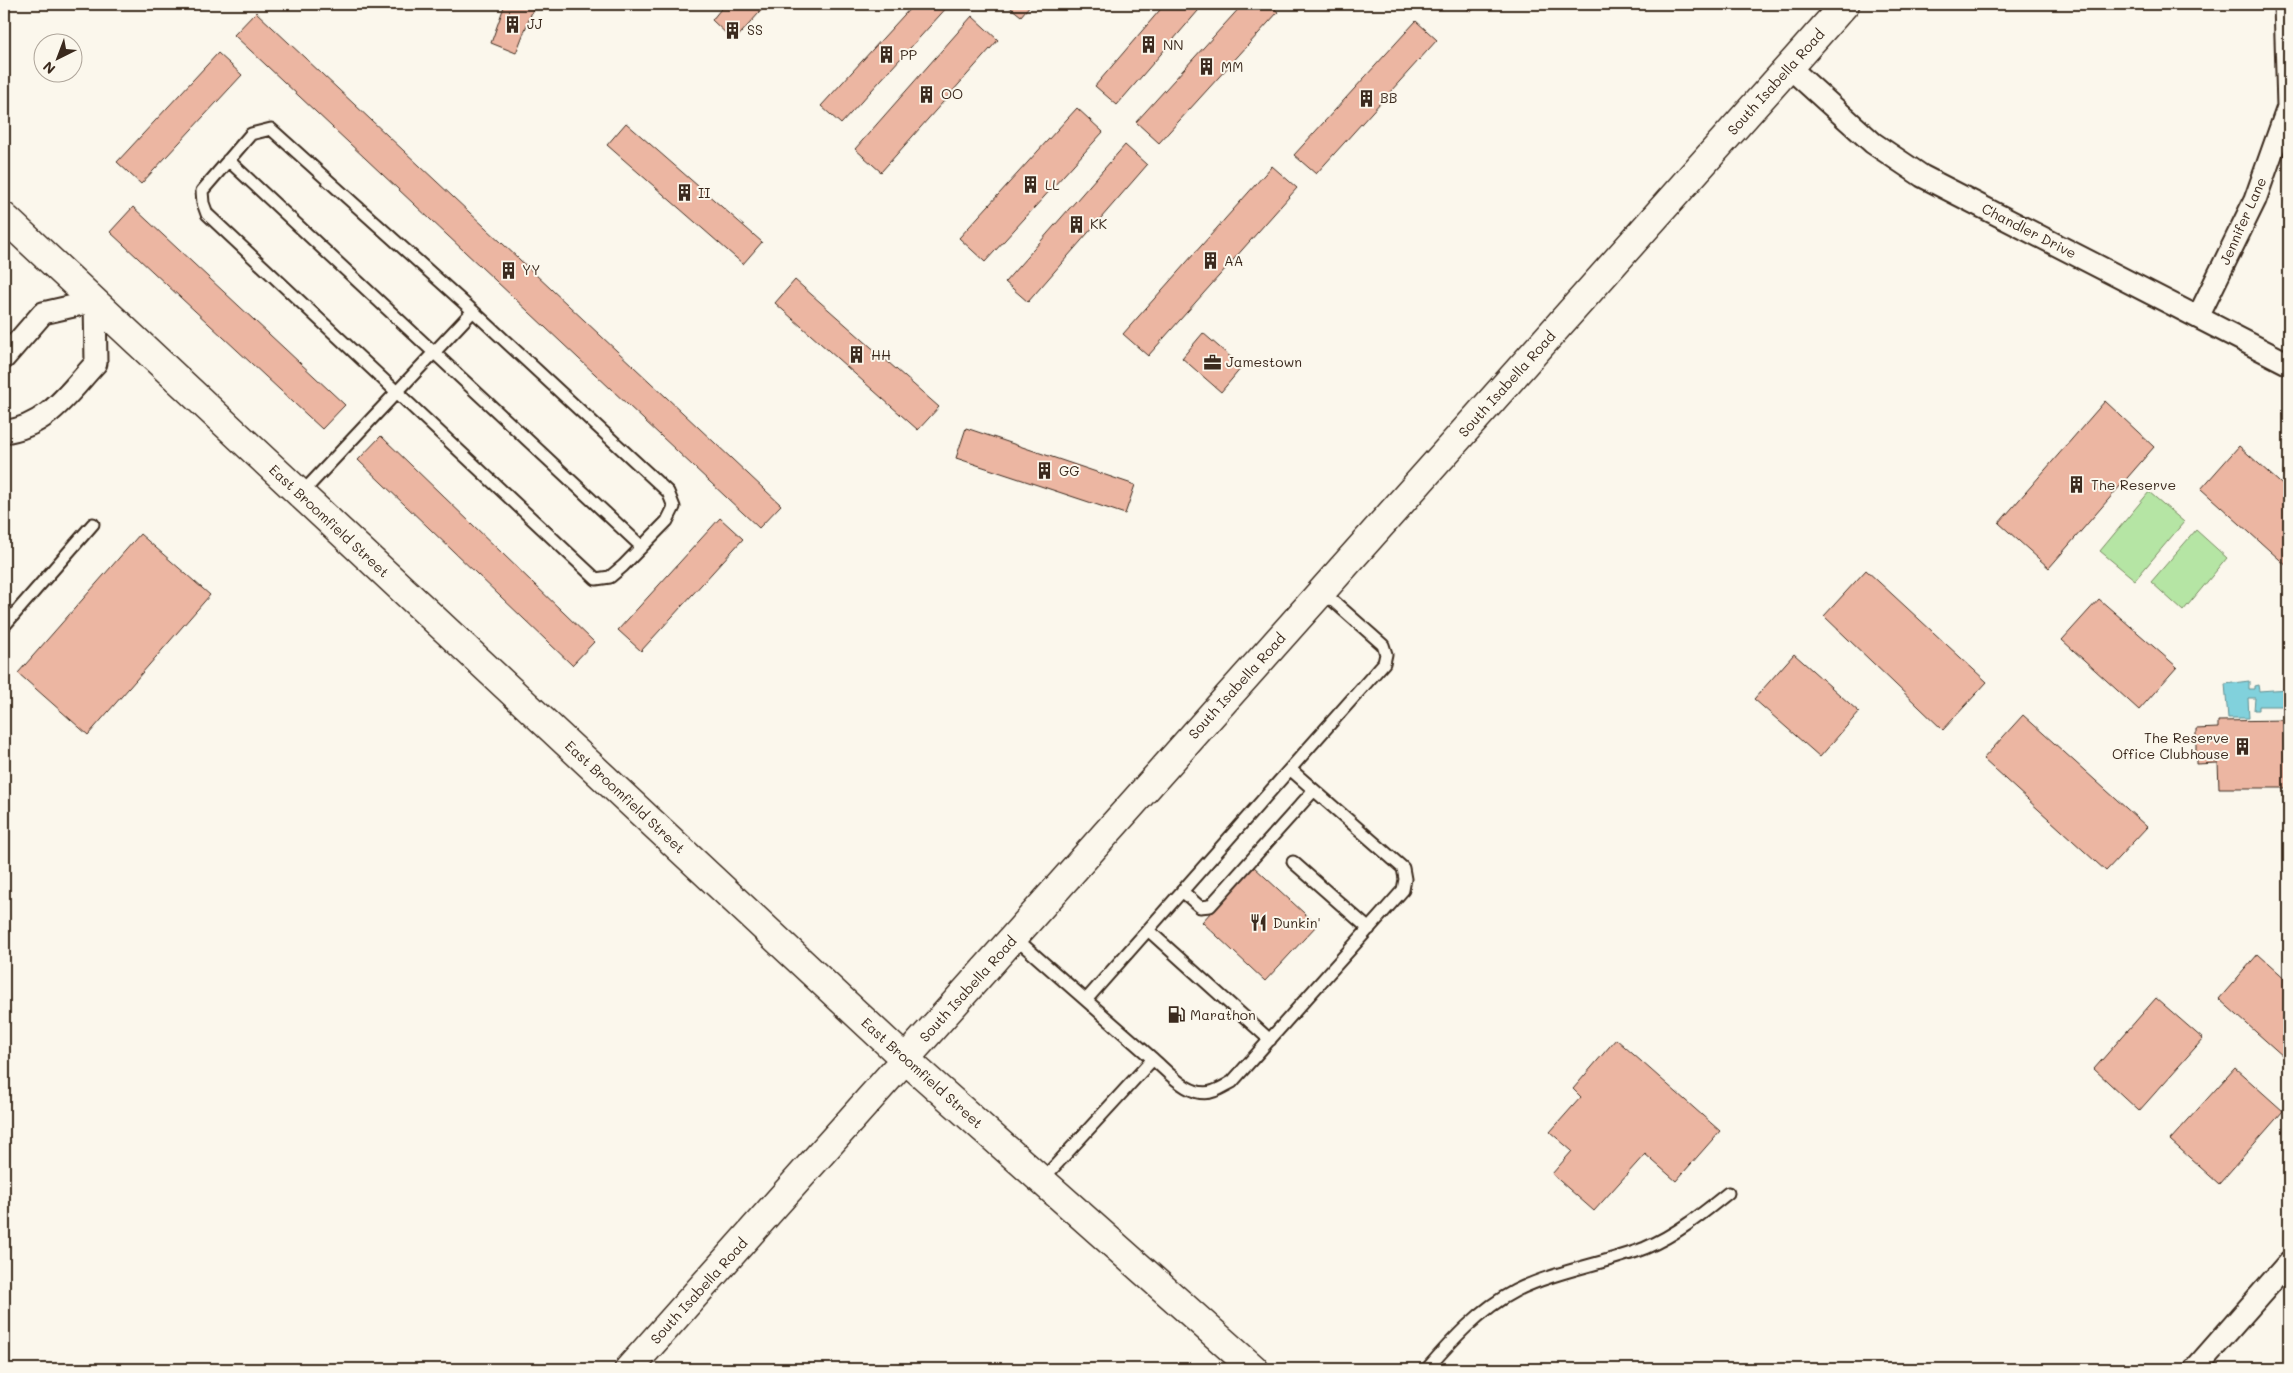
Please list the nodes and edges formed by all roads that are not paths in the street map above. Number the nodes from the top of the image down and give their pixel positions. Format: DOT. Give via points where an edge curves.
graph roads {
  1 [pos="1845,4"];
  2 [pos="2285,4"];
  3 [pos="1790,67"];
  4 [pos="228,160"];
  5 [pos="4,217"];
  6 [pos="95,301"];
  7 [pos="473,311"];
  8 [pos="2198,317"];
  9 [pos="435,352"];
  10 [pos="4,358"];
  11 [pos="2289,364"];
  12 [pos="397,393"];
  13 [pos="4,432"];
  14 [pos="301,494"];
  15 [pos="92,524"];
  16 [pos="642,547"];
  17 [pos="1322,591"];
  18 [pos="4,626"];
  19 [pos="1290,769"];
  20 [pos="1314,790"];
  21 [pos="1293,862"];
  22 [pos="1182,891"];
  23 [pos="1369,928"];
  24 [pos="1148,930"];
  25 [pos="1014,937"];
  26 [pos="1086,1000"];
  27 [pos="1270,1040"];
  28 [pos="905,1059"];
  29 [pos="1153,1059"];
  30 [pos="1042,1180"];
  31 [pos="1728,1193"];
  32 [pos="2289,1262"];
  33 [pos="629,1369"];
  34 [pos="1254,1369"];
  35 [pos="1427,1369"];
  36 [pos="2195,1369"];
  1 -- 3 [label="main road, South Isabella Road"];
  2 -- 8 [label="street, Jennifer Lane" via="2288,107 2256,200"];
  3 -- 8 [label="street, Chandler Drive" via="1872,143 1922,176"];
  3 -- 17 [label="main road, South Isabella Road"];
  4 -- 7 [label="lane" via="251,134 271,129"];
  4 -- 9 [label="lane"];
  4 -- 12 [label="lane" via="202,191 202,203 207,214"];
  5 -- 6 [label="main road, East Broomfield Street"];
  6 -- 10 [label="street" via="43,313"];
  6 -- 13 [label="street" via="96,362 52,411 36,423"];
  6 -- 14 [label="main road, East Broomfield Street"];
  7 -- 9 [label="lane"];
  7 -- 16 [label="lane" via="668,492 674,507 667,521"];
  8 -- 11 [label="street, Chandler Drive"];
  9 -- 12 [label="lane"];
  9 -- 16 [label="lane"];
  12 -- 14 [label="lane"];
  12 -- 16 [label="lane" via="596,579 610,577"];
  14 -- 28 [label="main road, East Broomfield Street"];
  15 -- 18 [label="lane"];
  17 -- 19 [label="lane" via="1383,644 1386,654 1384,663"];
  17 -- 25 [label="main road, South Isabella Road"];
  19 -- 20 [label="lane"];
  19 -- 22 [label="lane"];
  20 -- 22 [label="lane" via="1210,906 1200,907"];
  20 -- 23 [label="lane" via="1402,868 1403,890"];
  21 -- 23 [label="lane"];
  22 -- 24 [label="lane"];
  23 -- 27 [label="lane"];
  24 -- 26 [label="lane"];
  24 -- 27 [label="lane"];
  25 -- 26 [label="lane"];
  25 -- 28 [label="main road, South Isabella Road"];
  26 -- 29 [label="lane"];
  27 -- 29 [label="lane" via="1232,1082 1212,1092 1194,1092"];
  28 -- 30 [label="main road, East Broomfield Street"];
  28 -- 33 [label="main road, South Isabella Road"];
  29 -- 30 [label="lane"];
  30 -- 34 [label="main road, East Broomfield Street"];
  31 -- 35 [label="lane" via="1693,1222 1646,1247 1515,1291 1487,1308"];
  32 -- 36 [label="street"];
}
